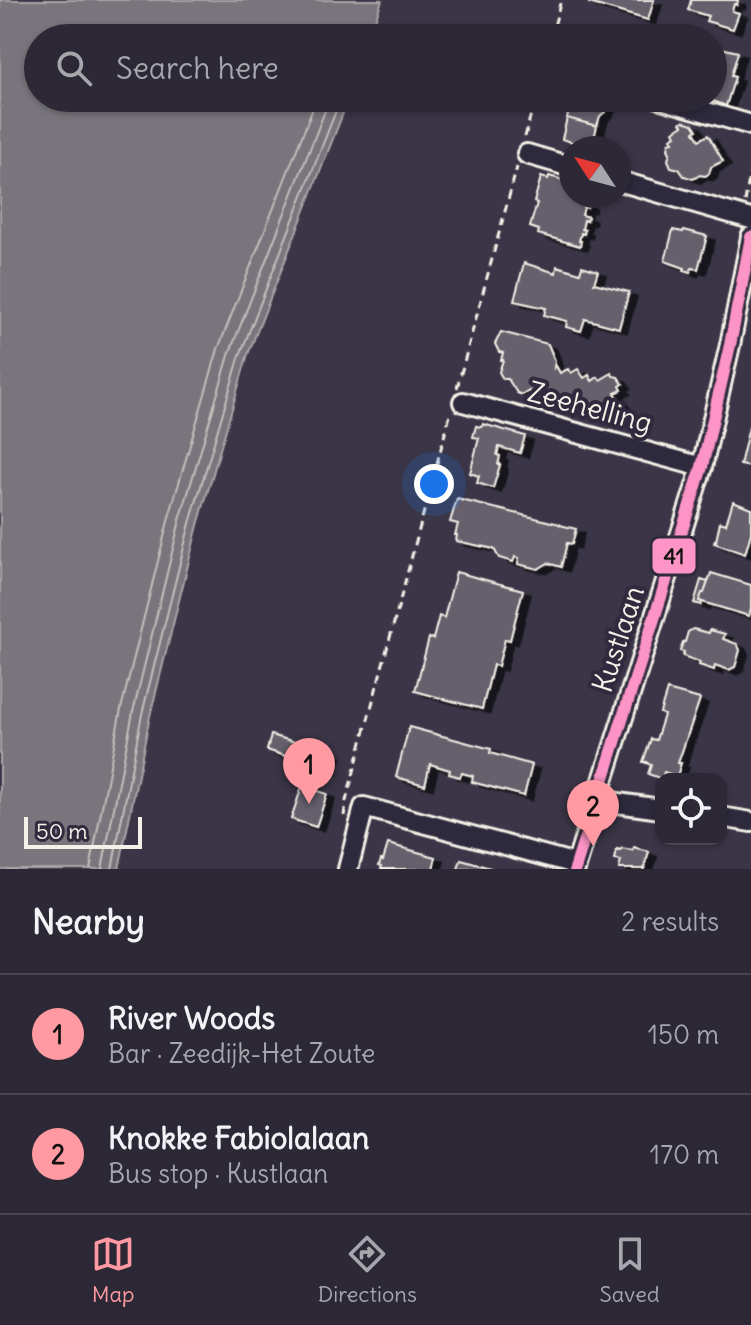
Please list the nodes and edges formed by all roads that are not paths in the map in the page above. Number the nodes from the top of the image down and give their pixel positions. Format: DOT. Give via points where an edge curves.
graph roads {
  1 [pos="706,112"];
  2 [pos="751,125"];
  3 [pos="523,153"];
  4 [pos="559,164"];
  5 [pos="631,184"];
  6 [pos="747,218"];
  7 [pos="751,237"];
  8 [pos="463,402"];
  9 [pos="702,467"];
  10 [pos="596,800"];
  11 [pos="655,808"];
  12 [pos="727,818"];
  13 [pos="751,822"];
  14 [pos="575,866"];
  15 [pos="348,869"];
  1 -- 2 [label="street"];
  3 -- 4 [label="street"];
  5 -- 6 [label="street"];
  7 -- 9 [label="street, Kustlaan"];
  8 -- 9 [label="street, Zeehelling"];
  9 -- 10 [label="street, Kustlaan"];
  10 -- 11 [label="street"];
  10 -- 14 [label="street, Kustlaan"];
  12 -- 13 [label="street"];
  14 -- 15 [label="street" via="364,807"];
}
